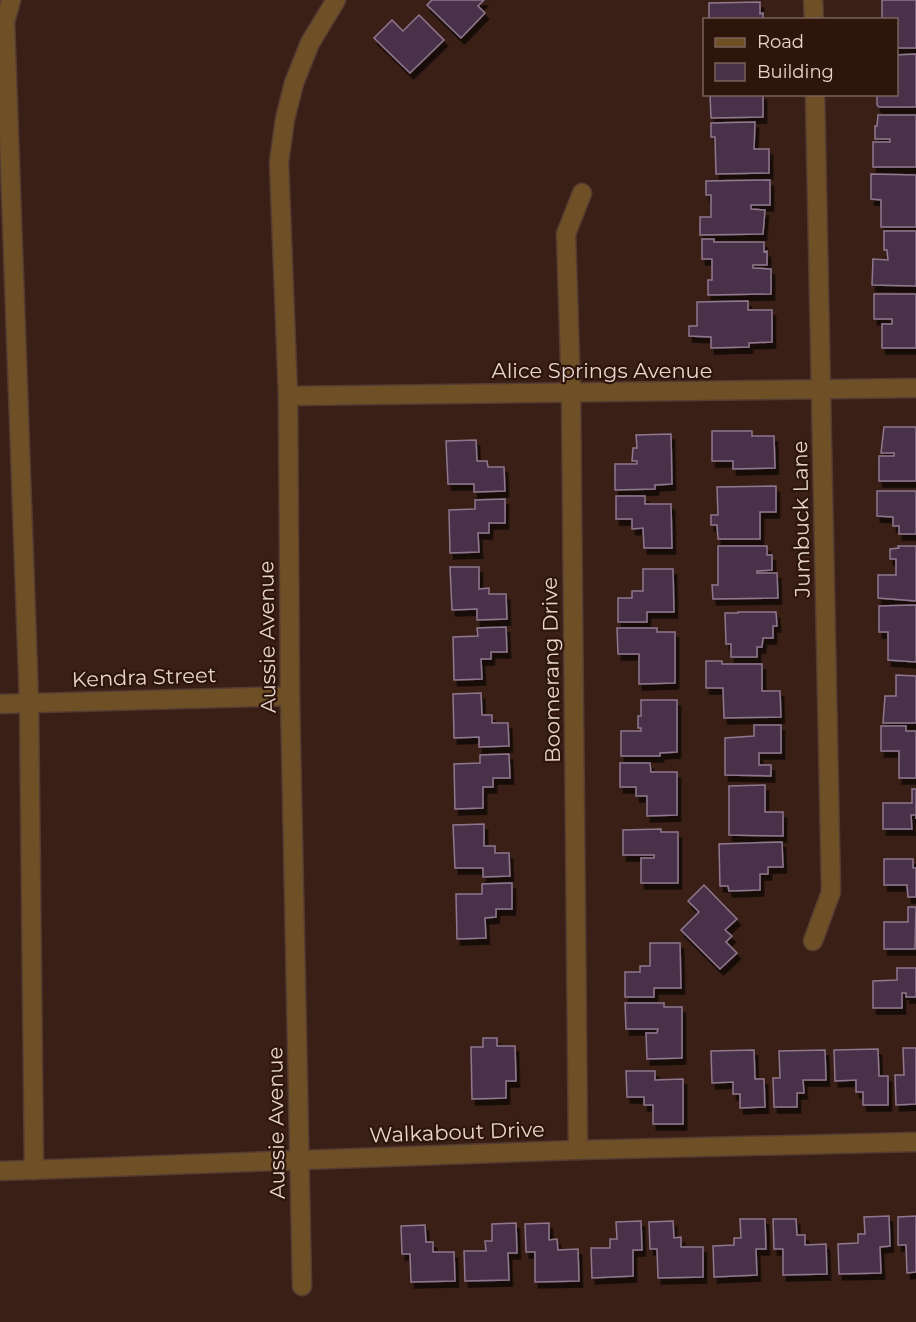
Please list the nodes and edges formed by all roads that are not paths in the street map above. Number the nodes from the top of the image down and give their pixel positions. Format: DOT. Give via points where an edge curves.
graph roads {
  1 [pos="11,0"];
  2 [pos="336,0"];
  3 [pos="813,0"];
  4 [pos="814,18"];
  5 [pos="815,96"];
  6 [pos="582,194"];
  7 [pos="7,216"];
  8 [pos="916,388"];
  9 [pos="821,390"];
  10 [pos="571,392"];
  11 [pos="288,396"];
  12 [pos="290,696"];
  13 [pos="29,703"];
  14 [pos="0,704"];
  15 [pos="813,940"];
  16 [pos="916,1142"];
  17 [pos="578,1150"];
  18 [pos="299,1159"];
  19 [pos="34,1170"];
  20 [pos="0,1171"];
  21 [pos="302,1286"];
  1 -- 7 [label="street" via="5,22"];
  2 -- 11 [label="street, Aussie Avenue" via="310,43 294,83 279,162"];
  3 -- 4 [label="street"];
  5 -- 9 [label="street, Jumbuck Lane"];
  6 -- 10 [label="street, Boomerang Drive" via="566,234"];
  7 -- 13 [label="street"];
  8 -- 9 [label="street, Alice Springs Avenue"];
  9 -- 10 [label="street, Alice Springs Avenue"];
  9 -- 15 [label="street, Jumbuck Lane" via="831,892"];
  10 -- 11 [label="street, Alice Springs Avenue"];
  10 -- 17 [label="street, Boomerang Drive"];
  11 -- 12 [label="street, Aussie Avenue"];
  12 -- 13 [label="street, Kendra Street"];
  12 -- 18 [label="street, Aussie Avenue"];
  13 -- 14 [label="street, Kendra Street"];
  13 -- 19 [label="street"];
  16 -- 17 [label="street, Walkabout Drive"];
  17 -- 18 [label="street, Walkabout Drive"];
  18 -- 19 [label="street, Walkabout Drive"];
  18 -- 21 [label="street, Aussie Avenue"];
  19 -- 20 [label="street, Walkabout Drive"];
}
